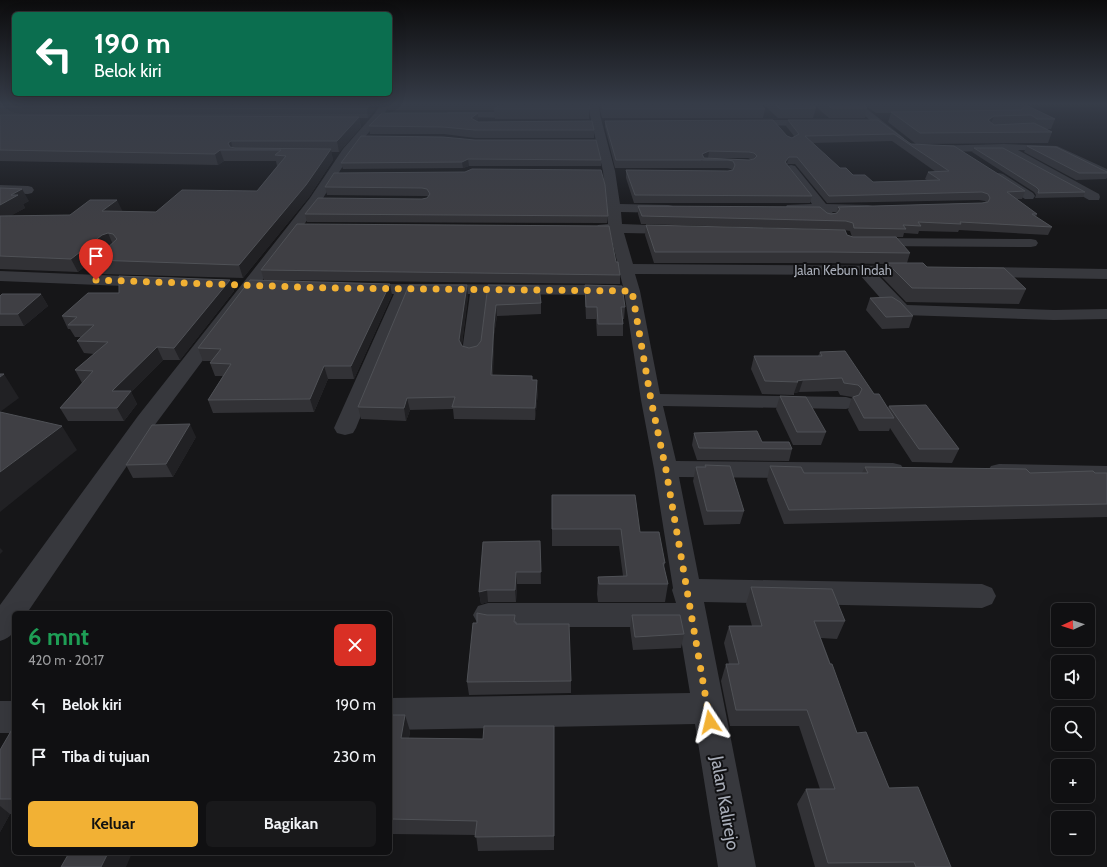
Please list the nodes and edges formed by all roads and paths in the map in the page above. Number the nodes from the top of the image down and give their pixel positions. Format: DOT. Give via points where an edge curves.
graph roads {
  1 [pos="357,145"];
  2 [pos="604,145"];
  3 [pos="1004,147"];
  4 [pos="955,148"];
  5 [pos="917,149"];
  6 [pos="975,162"];
  7 [pos="610,165"];
  8 [pos="791,168"];
  9 [pos="989,170"];
  10 [pos="593,171"];
  11 [pos="624,172"];
  12 [pos="1107,174"];
  13 [pos="0,189"];
  14 [pos="28,190"];
  15 [pos="1028,196"];
  16 [pos="1094,197"];
  17 [pos="613,208"];
  18 [pos="776,208"];
  19 [pos="822,208"];
  20 [pos="883,208"];
  21 [pos="683,209"];
  22 [pos="836,224"];
  23 [pos="592,228"];
  24 [pos="616,228"];
  25 [pos="687,231"];
  26 [pos="858,242"];
  27 [pos="1031,243"];
  28 [pos="98,266"];
  29 [pos="867,266"];
  30 [pos="928,271"];
  31 [pos="967,272"];
  32 [pos="1107,274"];
  33 [pos="0,276"];
  34 [pos="81,280"];
  35 [pos="630,280"];
  36 [pos="161,282"];
  37 [pos="343,288"];
  38 [pos="404,289"];
  39 [pos="479,289"];
  40 [pos="1107,314"];
  41 [pos="471,352"];
  42 [pos="651,400"];
  43 [pos="846,403"];
  44 [pos="345,428"];
  45 [pos="666,470"];
  46 [pos="912,471"];
  47 [pos="975,472"];
  48 [pos="1107,474"];
  49 [pos="982,596"];
  50 [pos="689,602"];
  51 [pos="488,615"];
  52 [pos="0,628"];
  53 [pos="708,708"];
  54 [pos="392,714"];
  55 [pos="0,717"];
  56 [pos="12,717"];
  57 [pos="736,867"];
  1 -- 52 [label="street" via="323,200 248,285 146,421"];
  2 -- 7 [label="street, Jalan Kalirejo"];
  3 -- 4 [label="street"];
  3 -- 12 [label="street" via="1053,148"];
  3 -- 16 [label="street"];
  4 -- 5 [label="street"];
  4 -- 6 [label="street"];
  7 -- 10 [label="street"];
  7 -- 11 [label="street"];
  7 -- 17 [label="street, Jalan Kalirejo"];
  8 -- 19 [label="street"];
  9 -- 15 [label="street"];
  13 -- 14 [label="street"];
  17 -- 21 [label="street"];
  17 -- 24 [label="street, Jalan Kalirejo"];
  18 -- 19 [label="street"];
  19 -- 20 [label="street"];
  19 -- 22 [label="street"];
  23 -- 24 [label="street"];
  24 -- 25 [label="street"];
  24 -- 35 [label="street, Jalan Kalirejo"];
  26 -- 27 [label="street"];
  28 -- 34 [label="street"];
  29 -- 30 [label="street, Jalan Kebun Indah"];
  29 -- 35 [label="street, Jalan Kebun Indah"];
  29 -- 40 [label="street" via="893,302 903,310 1054,315"];
  31 -- 32 [label="street"];
  33 -- 34 [label="street"];
  34 -- 36 [label="street"];
  35 -- 39 [label="street, Jalan Kebun Indah"];
  35 -- 42 [label="street, Jalan Kalirejo"];
  37 -- 38 [label="street, Jalan Kebun Indah"];
  38 -- 39 [label="street, Jalan Kebun Indah"];
  38 -- 44 [label="street"];
  39 -- 41 [label="street"];
  42 -- 43 [label="street"];
  42 -- 45 [label="street, Jalan Kalirejo"];
  45 -- 46 [label="street"];
  45 -- 50 [label="street, Jalan Kalirejo"];
  47 -- 48 [label="street"];
  49 -- 50 [label="street"];
  50 -- 51 [label="street"];
  50 -- 53 [label="street, Jalan Kalirejo"];
  53 -- 54 [label="street"];
  53 -- 57 [label="street, Jalan Kalirejo"];
  55 -- 56 [label="street"];
}
